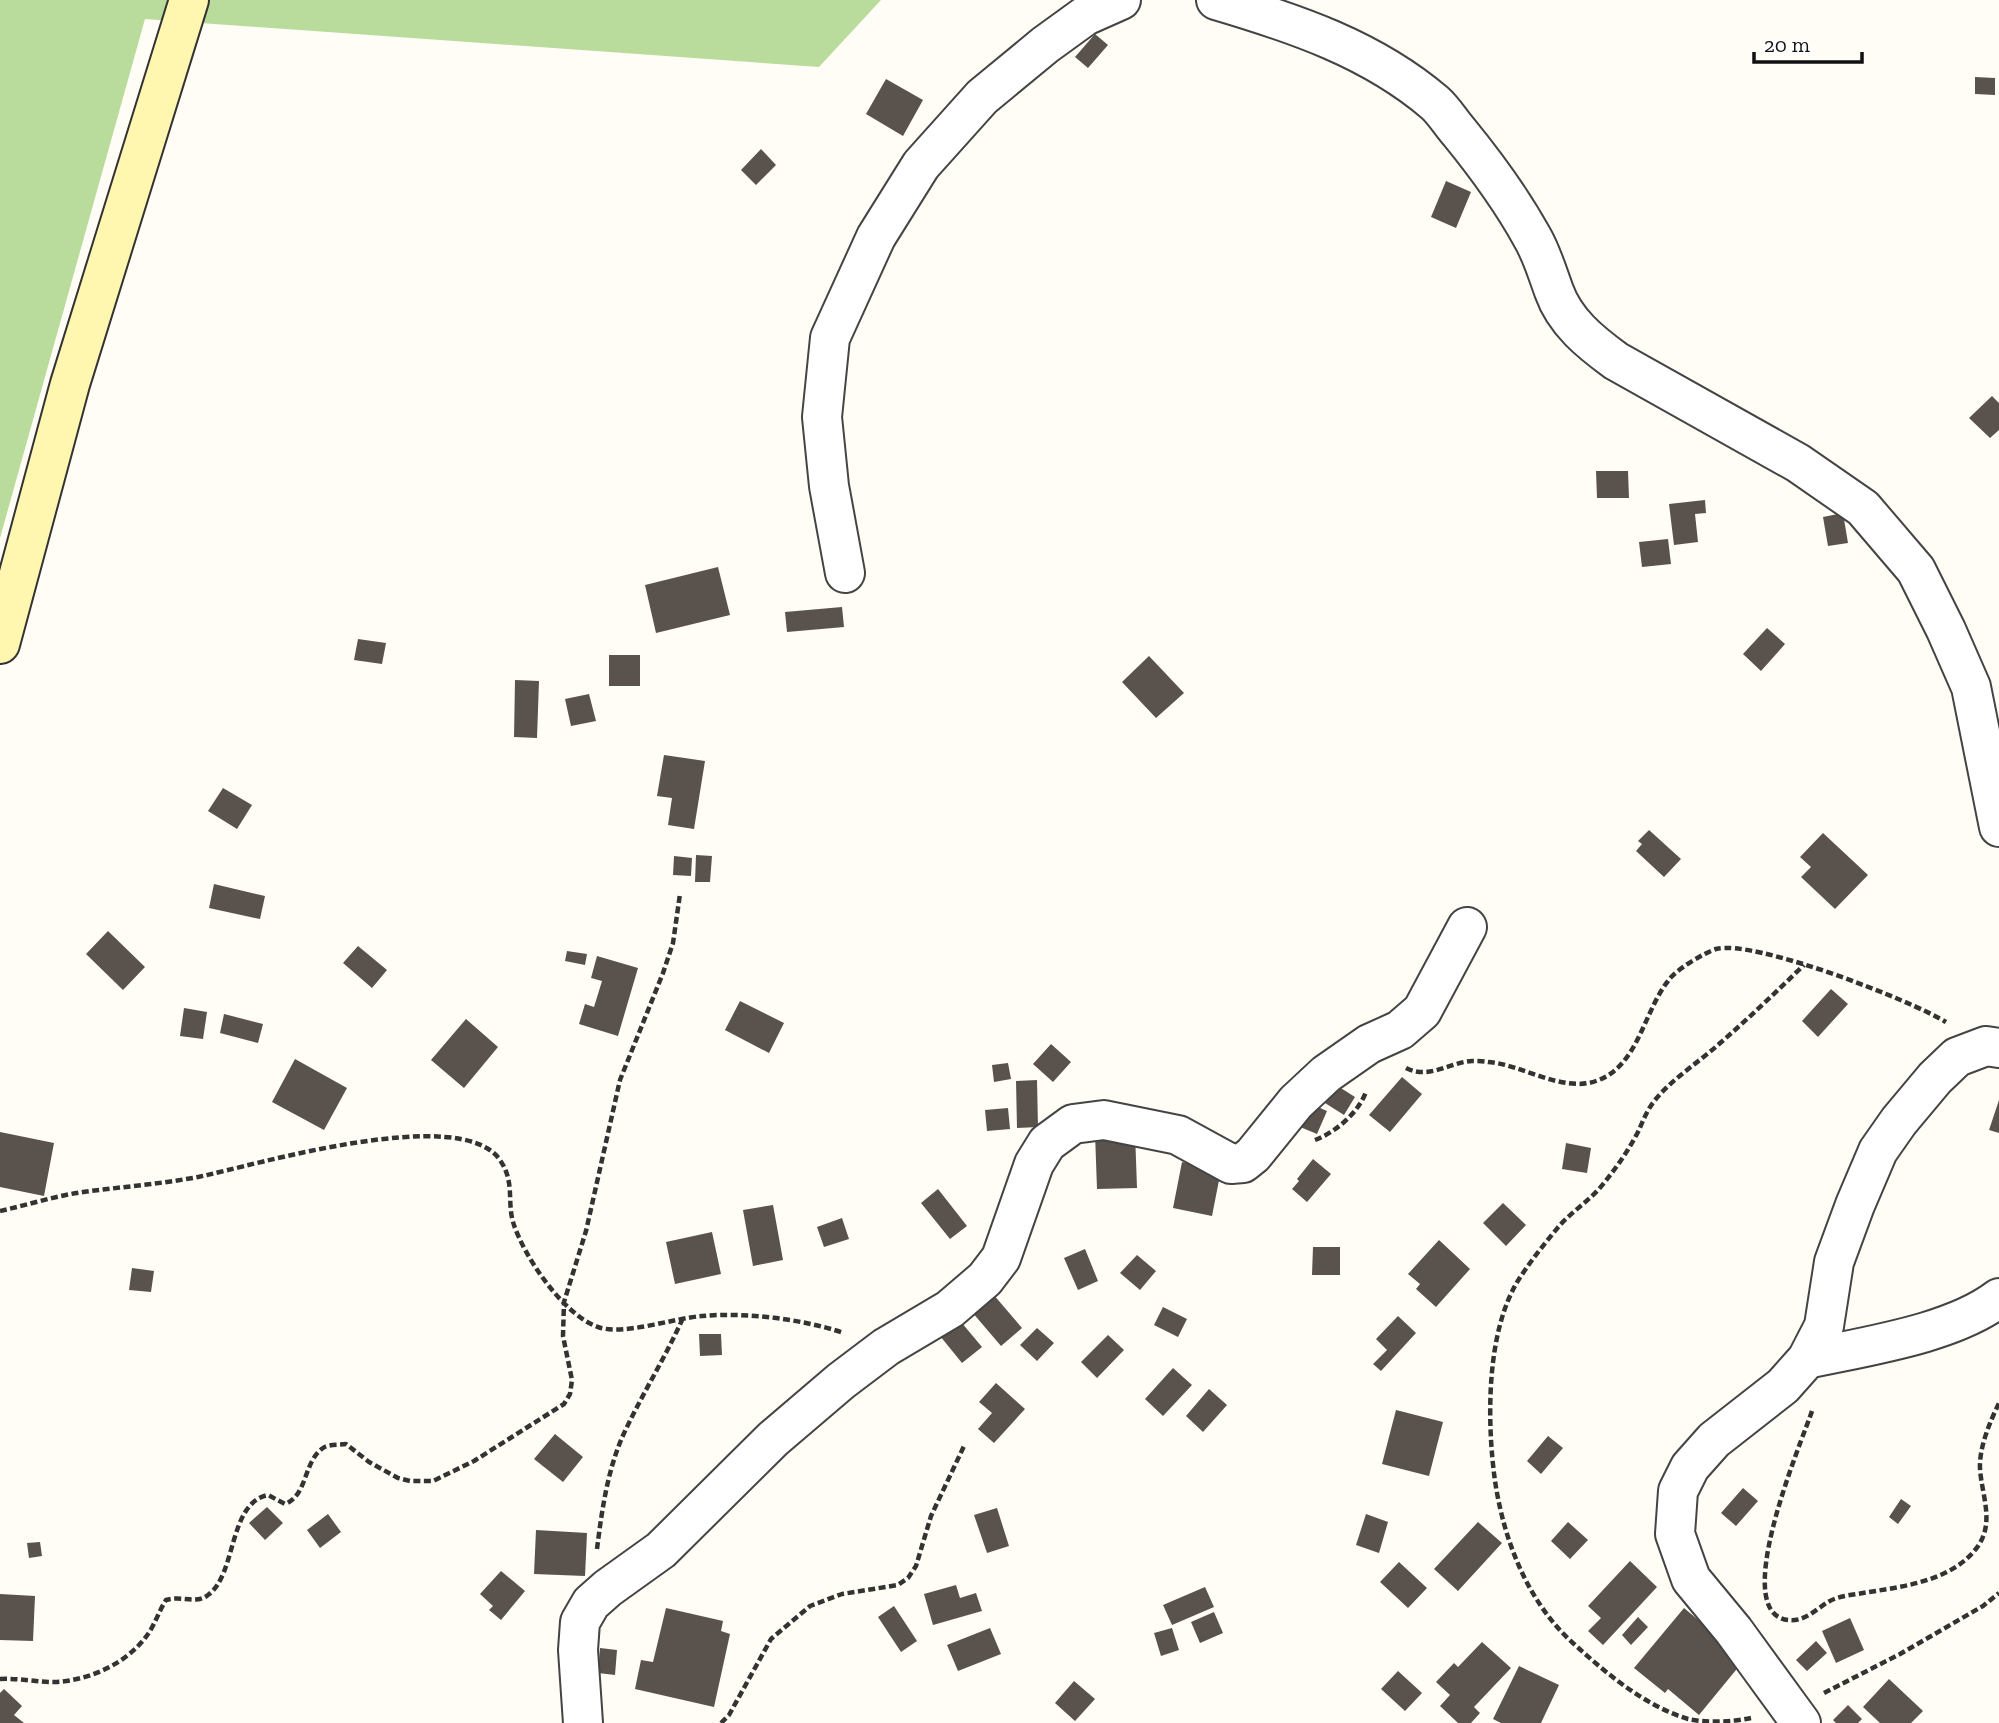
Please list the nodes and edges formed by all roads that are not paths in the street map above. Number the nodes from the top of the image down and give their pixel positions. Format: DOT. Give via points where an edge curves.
graph roads {
  1 [pos="189,0"];
  2 [pos="1121,0"];
  3 [pos="1216,0"];
  4 [pos="845,573"];
  5 [pos="0,643"];
  6 [pos="1999,827"];
  7 [pos="1468,927"];
  8 [pos="1992,1047"];
  9 [pos="1999,1298"];
  10 [pos="1807,1359"];
  11 [pos="1797,1716"];
  12 [pos="583,1723"];
  1 -- 5 [label="street" via="70,384"];
  2 -- 4 [label="street" via="1085,16 982,97 921,165 876,237 831,338 822,417 828,486"];
  3 -- 6 [label="street" via="1343,43 1437,105 1510,199 1545,262 1554,293 1588,340 1628,368 1798,463 1863,508 1916,570 1966,676"];
  7 -- 12 [label="street" via="1422,1011 1326,1074 1243,1163 1231,1164 1178,1135 1104,1120 1073,1124 1046,1143 1034,1164 1001,1258 985,1279 950,1309 886,1347 841,1381 773,1439 660,1550 591,1602 580,1622 578,1650"];
  8 -- 10 [label="street" via="1957,1057 1899,1121 1878,1152 1835,1262 1824,1326"];
  9 -- 10 [label="street" via="1943,1326"];
  10 -- 11 [label="street" via="1783,1386 1714,1440 1690,1467 1678,1491 1675,1534 1691,1579"];
}
